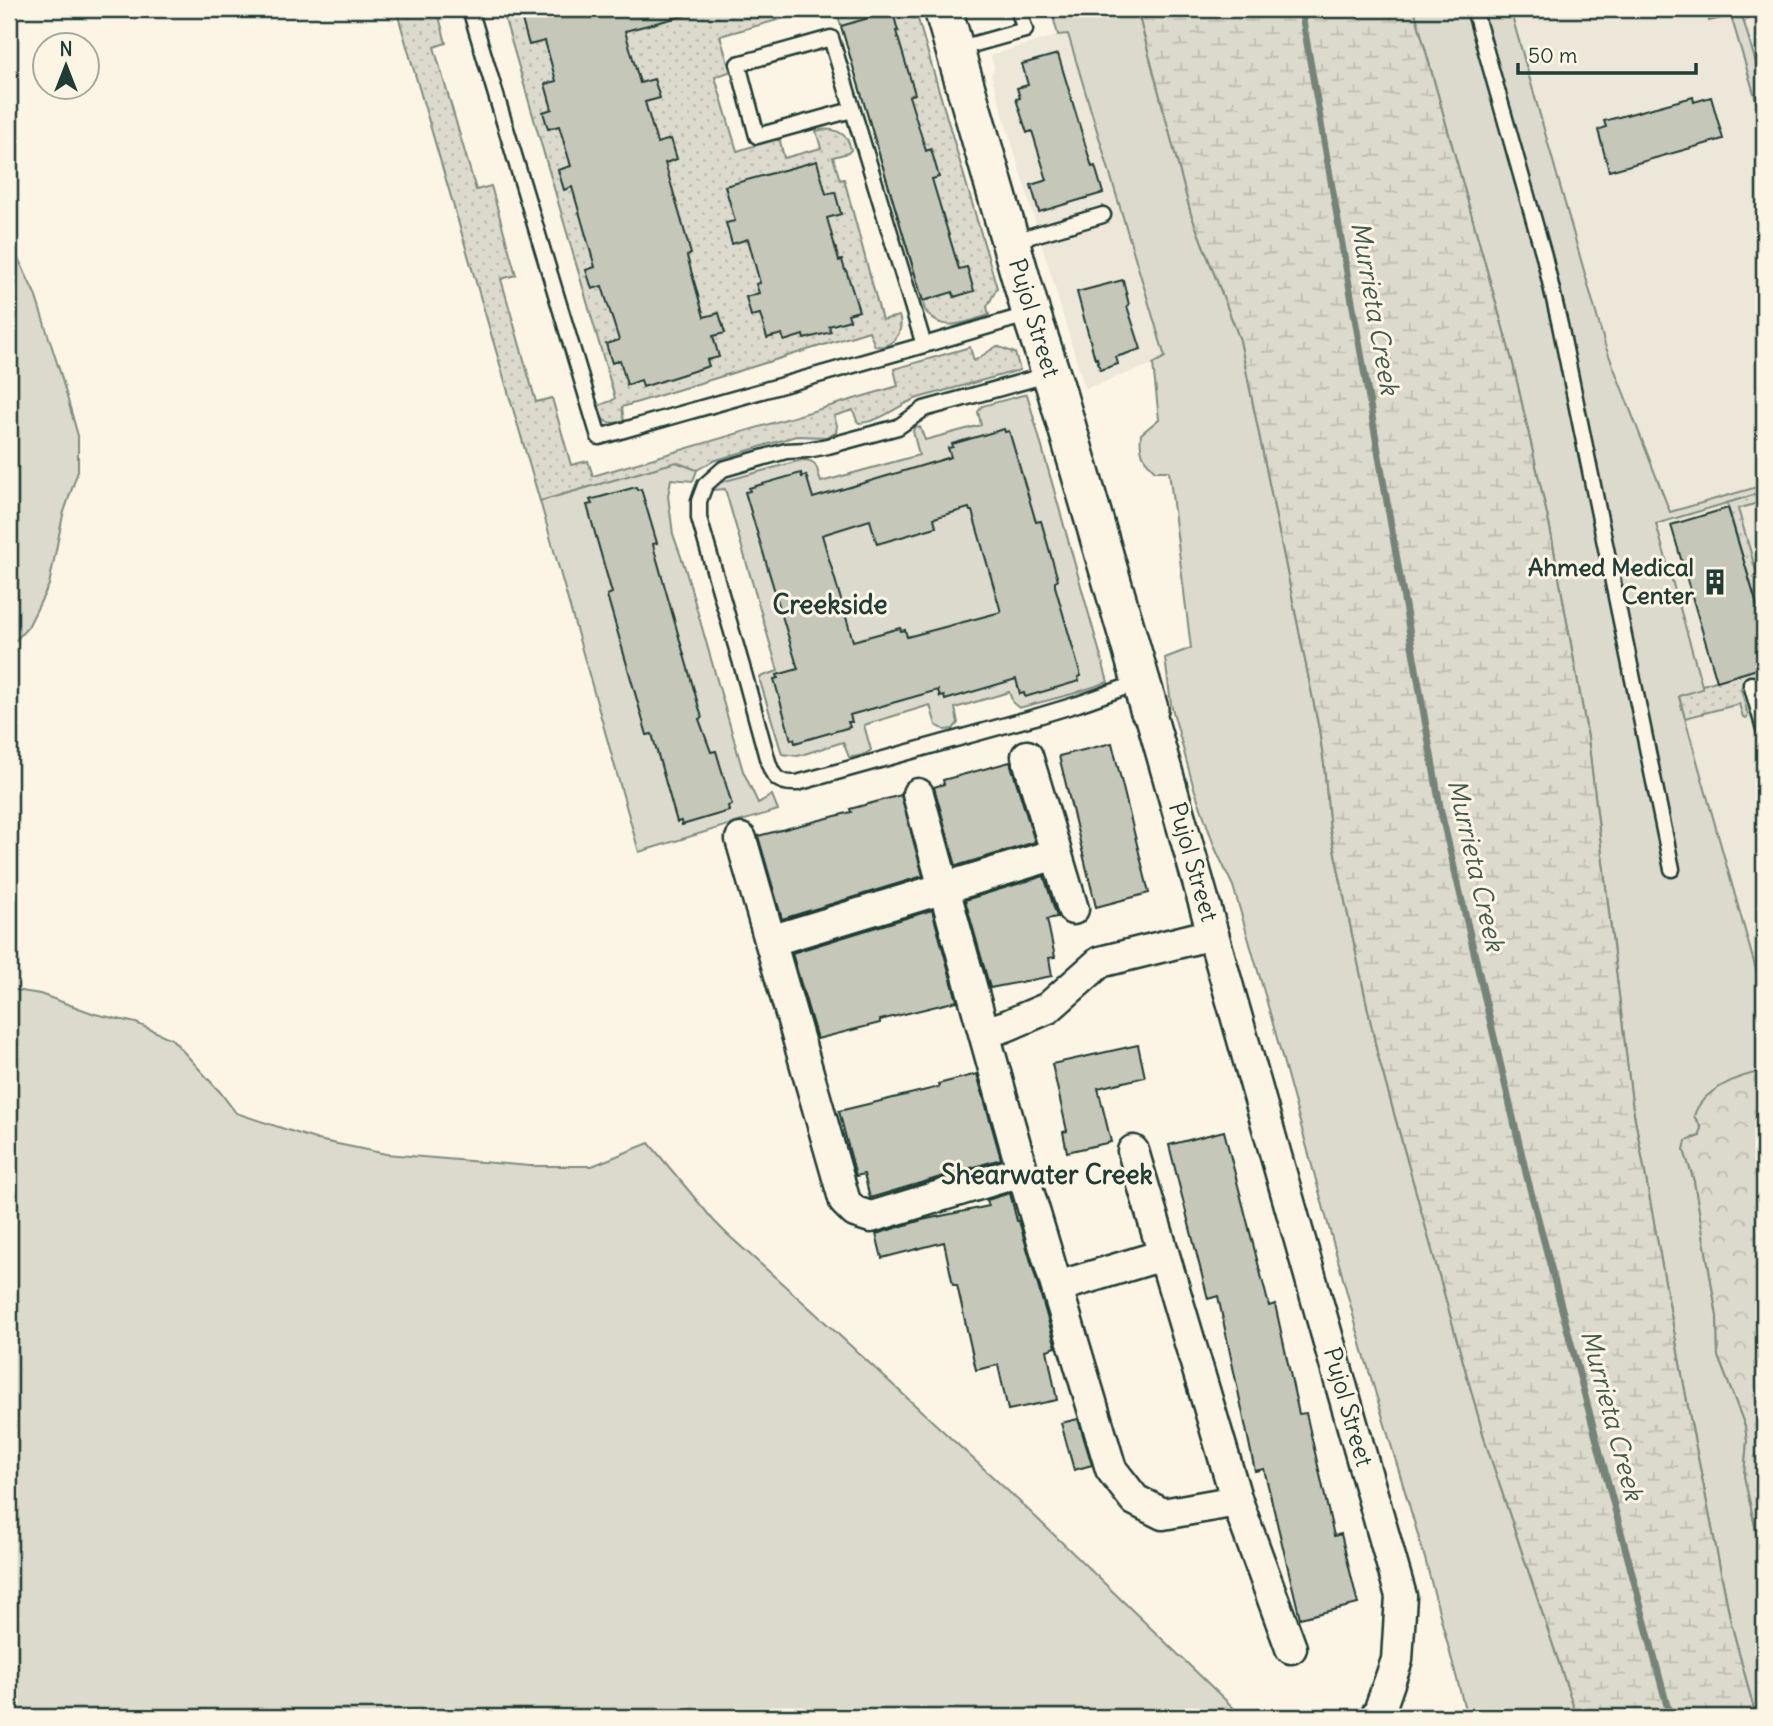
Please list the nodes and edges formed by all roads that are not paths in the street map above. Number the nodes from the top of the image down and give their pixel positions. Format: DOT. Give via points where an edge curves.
graph roads {
  1 [pos="470,9"];
  2 [pos="943,9"];
  3 [pos="1018,9"];
  4 [pos="1474,9"];
  5 [pos="955,49"];
  6 [pos="852,110"];
  7 [pos="1103,215"];
  8 [pos="1010,242"];
  9 [pos="1031,313"];
  10 [pos="924,345"];
  11 [pos="1052,374"];
  12 [pos="1751,684"];
  13 [pos="1145,695"];
  14 [pos="1764,729"];
  15 [pos="1027,756"];
  16 [pos="918,794"];
  17 [pos="741,839"];
  18 [pos="1056,854"];
  19 [pos="1671,869"];
  20 [pos="944,889"];
  21 [pos="1073,909"];
  22 [pos="1213,933"];
  23 [pos="770,941"];
  24 [pos="984,1033"];
  25 [pos="1133,1152"];
  26 [pos="1022,1171"];
  27 [pos="1163,1255"];
  28 [pos="1056,1287"];
  29 [pos="1237,1501"];
  30 [pos="1291,1648"];
  31 [pos="1375,1717"];
  1 -- 10 [label="lane" via="599,437"];
  2 -- 5 [label="street, Pujol Street"];
  3 -- 5 [label="lane" via="1025,30"];
  4 -- 19 [label="lane" via="1560,325"];
  5 -- 8 [label="street, Pujol Street"];
  6 -- 6 [label="lane" via="831,38 738,64 757,136"];
  6 -- 10 [label="lane"];
  7 -- 8 [label="lane"];
  8 -- 9 [label="street, Pujol Street"];
  9 -- 10 [label="lane"];
  9 -- 11 [label="street, Pujol Street"];
  11 -- 13 [label="street, Pujol Street"];
  11 -- 13 [label="lane" via="924,409 898,427 723,469 705,485 699,518 770,769 778,780 797,783 1078,704"];
  12 -- 14 [label="lane"];
  13 -- 22 [label="street, Pujol Street"];
  15 -- 18 [label="street"];
  16 -- 20 [label="street"];
  17 -- 23 [label="street"];
  18 -- 20 [label="street"];
  18 -- 21 [label="street"];
  20 -- 23 [label="street"];
  20 -- 24 [label="street"];
  22 -- 24 [label="street" via="1100,962 1048,1008"];
  22 -- 31 [label="street, Pujol Street" via="1401,1596 1397,1660"];
  23 -- 26 [label="street" via="845,1202 855,1212 870,1217"];
  24 -- 26 [label="street"];
  25 -- 27 [label="street"];
  26 -- 28 [label="street"];
  27 -- 28 [label="street"];
  27 -- 29 [label="street"];
  28 -- 29 [label="street" via="1111,1469 1135,1500 1163,1514"];
  29 -- 30 [label="street"];
}
